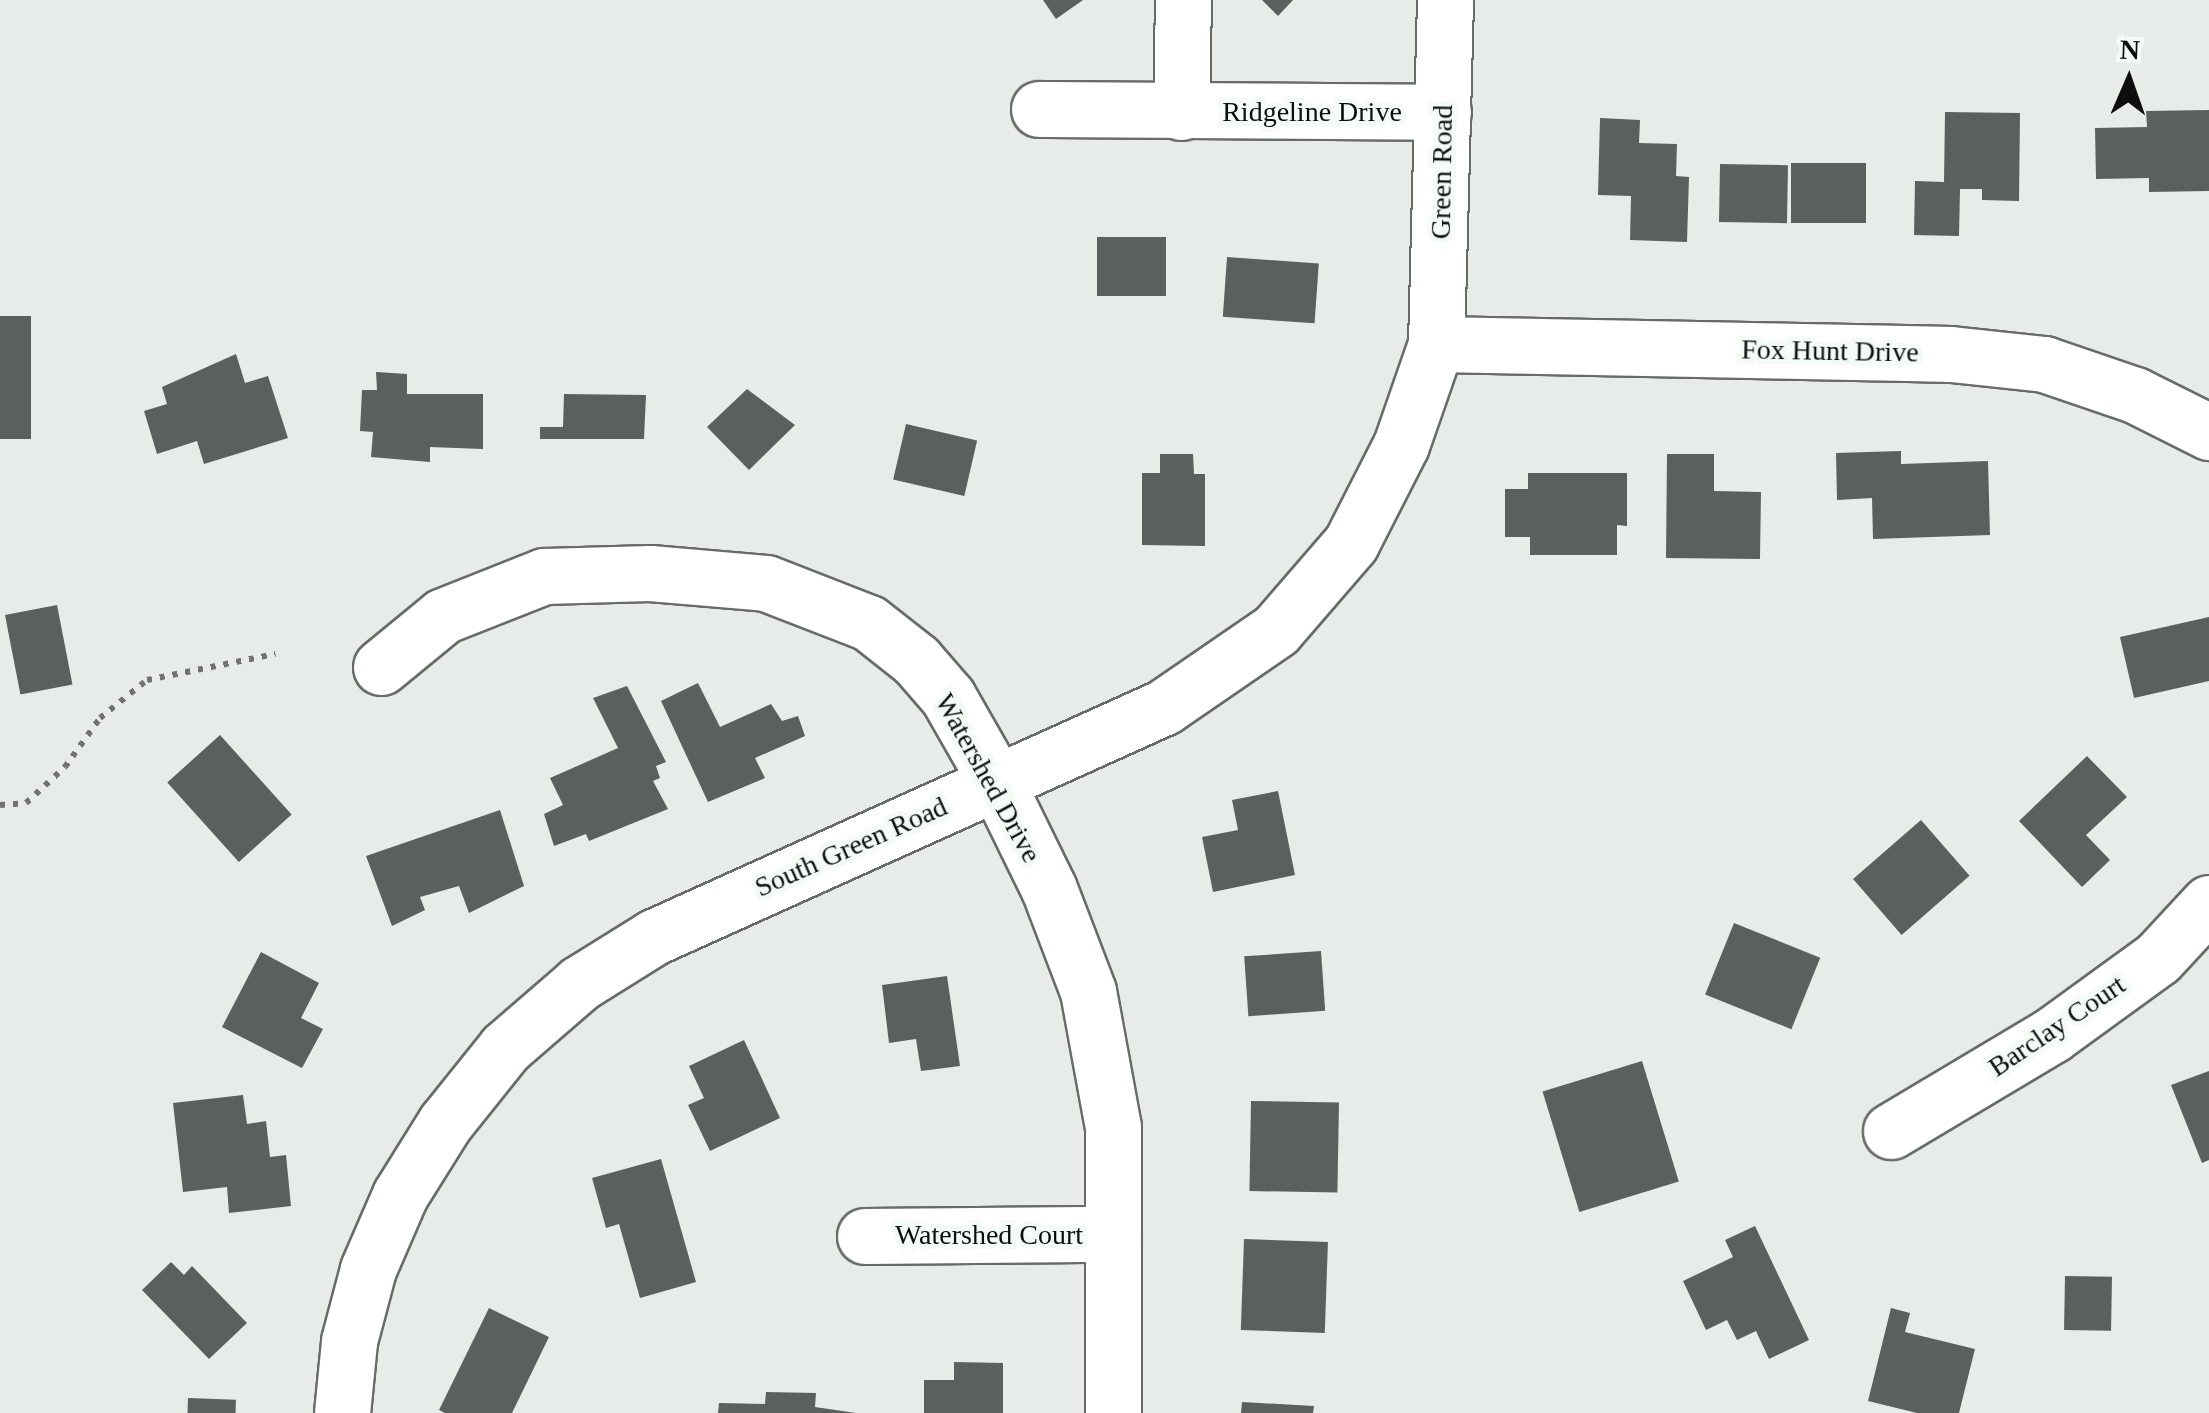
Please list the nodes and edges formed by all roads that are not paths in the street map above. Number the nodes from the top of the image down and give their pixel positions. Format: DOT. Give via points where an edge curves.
graph roads {
  1 [pos="1183,0"];
  2 [pos="1445,0"];
  3 [pos="1039,109"];
  4 [pos="1181,112"];
  5 [pos="1443,112"];
  6 [pos="1436,344"];
  7 [pos="2209,432"];
  8 [pos="381,667"];
  9 [pos="997,782"];
  10 [pos="2209,903"];
  11 [pos="1891,1131"];
  12 [pos="1114,1234"];
  13 [pos="866,1236"];
  14 [pos="342,1413"];
  15 [pos="1113,1413"];
  1 -- 4 [label="street, Ridgeline Drive"];
  2 -- 5 [label="street, Green Road"];
  3 -- 4 [label="street, Ridgeline Drive"];
  4 -- 5 [label="street, Ridgeline Drive"];
  5 -- 6 [label="street, Green Road"];
  6 -- 7 [label="street, Fox Hunt Drive" via="1952,354 2044,364 2135,396"];
  6 -- 9 [label="street, South Green Road" via="1401,445 1351,542 1276,630 1164,708"];
  8 -- 9 [label="street, Watershed Drive" via="443,616 544,576 650,573 766,583 869,623 916,660 948,698"];
  9 -- 12 [label="street, Watershed Drive" via="1050,890 1088,991 1114,1127"];
  9 -- 14 [label="street, South Green Road" via="654,937 580,983 505,1048 445,1122 400,1195 368,1269 349,1341"];
  10 -- 11 [label="street, Barclay Court" via="2158,958 2052,1035"];
  12 -- 13 [label="street, Watershed Court"];
  12 -- 15 [label="street, Watershed Drive"];
}
